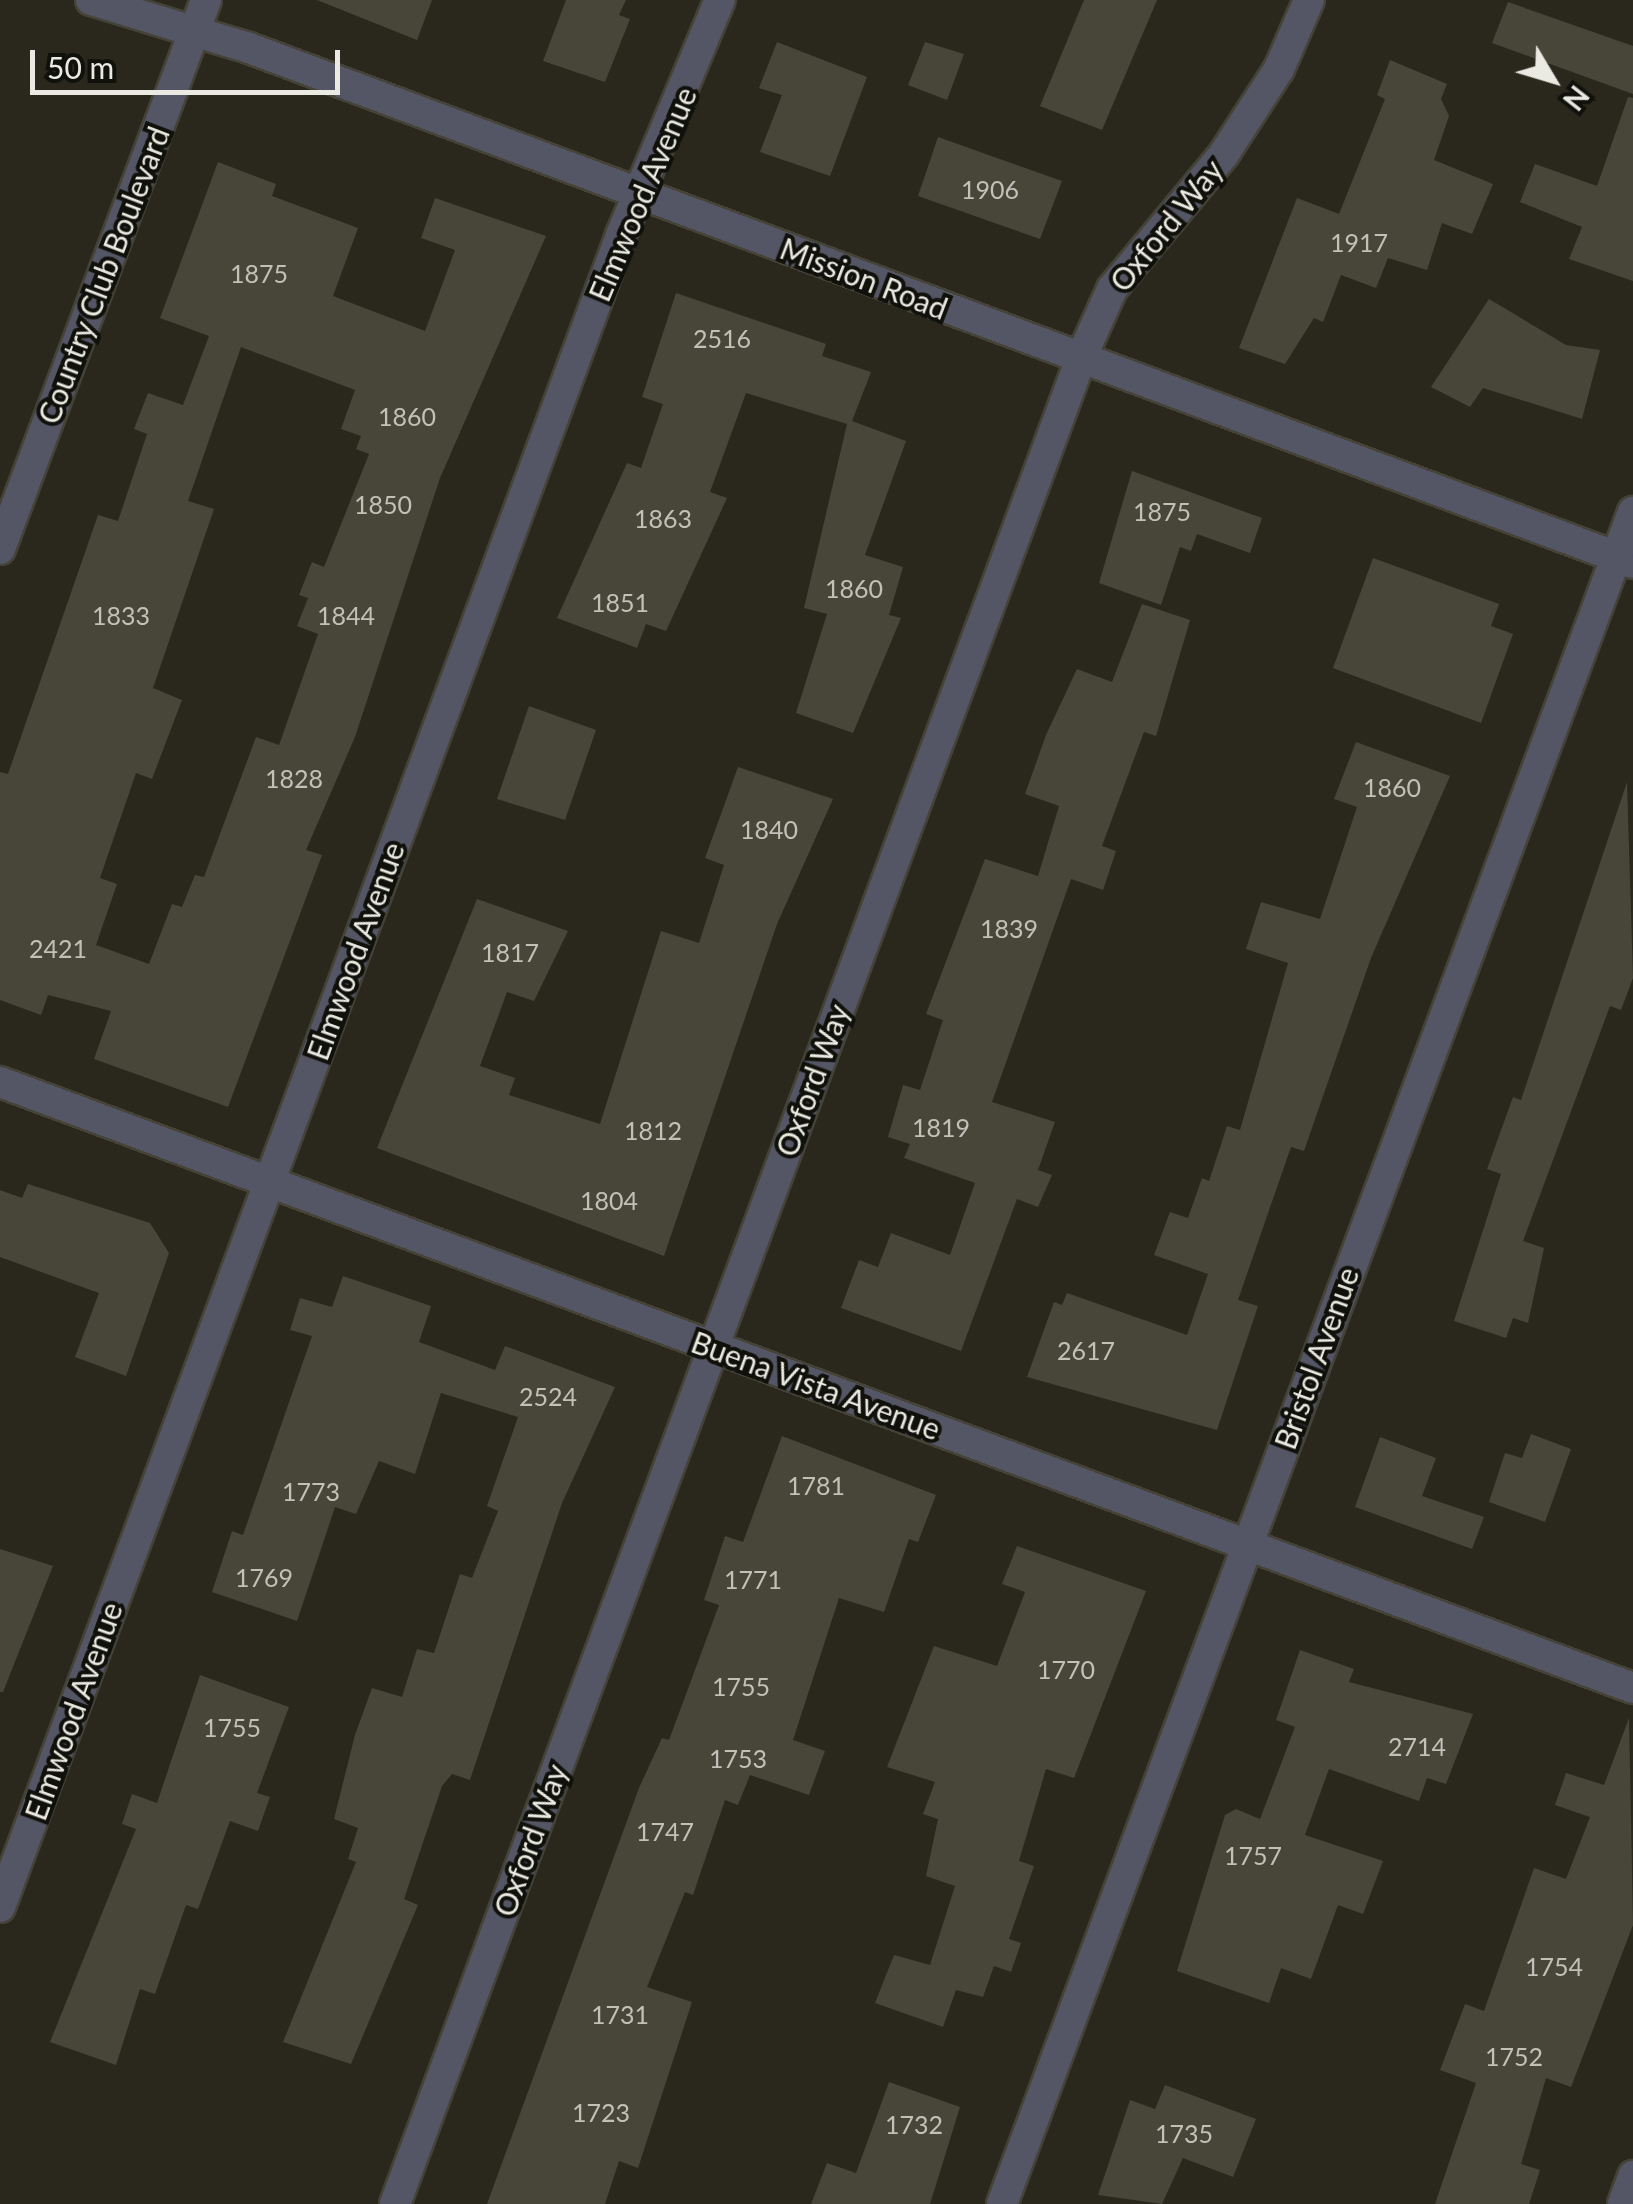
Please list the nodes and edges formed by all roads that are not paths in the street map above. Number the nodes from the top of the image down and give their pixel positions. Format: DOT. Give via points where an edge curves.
graph roads {
  1 [pos="92,0"];
  2 [pos="206,0"];
  3 [pos="720,0"];
  4 [pos="1309,0"];
  5 [pos="194,31"];
  6 [pos="641,194"];
  7 [pos="1080,358"];
  8 [pos="1633,512"];
  9 [pos="0,549"];
  10 [pos="1624,560"];
  11 [pos="0,1082"];
  12 [pos="269,1182"];
  13 [pos="713,1347"];
  14 [pos="1247,1544"];
  15 [pos="1633,1688"];
  16 [pos="0,1907"];
  17 [pos="1633,2176"];
  18 [pos="396,2204"];
  19 [pos="1002,2204"];
  20 [pos="1623,2204"];
  1 -- 5 [label="street, Mission Road"];
  2 -- 5 [label="street, Country Club Boulevard"];
  3 -- 6 [label="street, Elmwood Avenue"];
  4 -- 7 [label="street, Oxford Way" via="1279,69 1224,154 1112,289"];
  5 -- 6 [label="street, Mission Road"];
  5 -- 9 [label="street, Country Club Boulevard"];
  6 -- 7 [label="street, Mission Road"];
  6 -- 12 [label="street, Elmwood Avenue"];
  7 -- 10 [label="street, Mission Road"];
  7 -- 13 [label="street, Oxford Way"];
  8 -- 10 [label="street, Bristol Avenue"];
  10 -- 14 [label="street, Bristol Avenue"];
  11 -- 12 [label="street, Buena Vista Avenue"];
  12 -- 13 [label="street, Buena Vista Avenue"];
  12 -- 16 [label="street, Elmwood Avenue"];
  13 -- 14 [label="street, Buena Vista Avenue"];
  13 -- 18 [label="street, Oxford Way"];
  14 -- 15 [label="street, Buena Vista Avenue"];
  14 -- 19 [label="street, Bristol Avenue"];
  17 -- 20 [label="street"];
}
